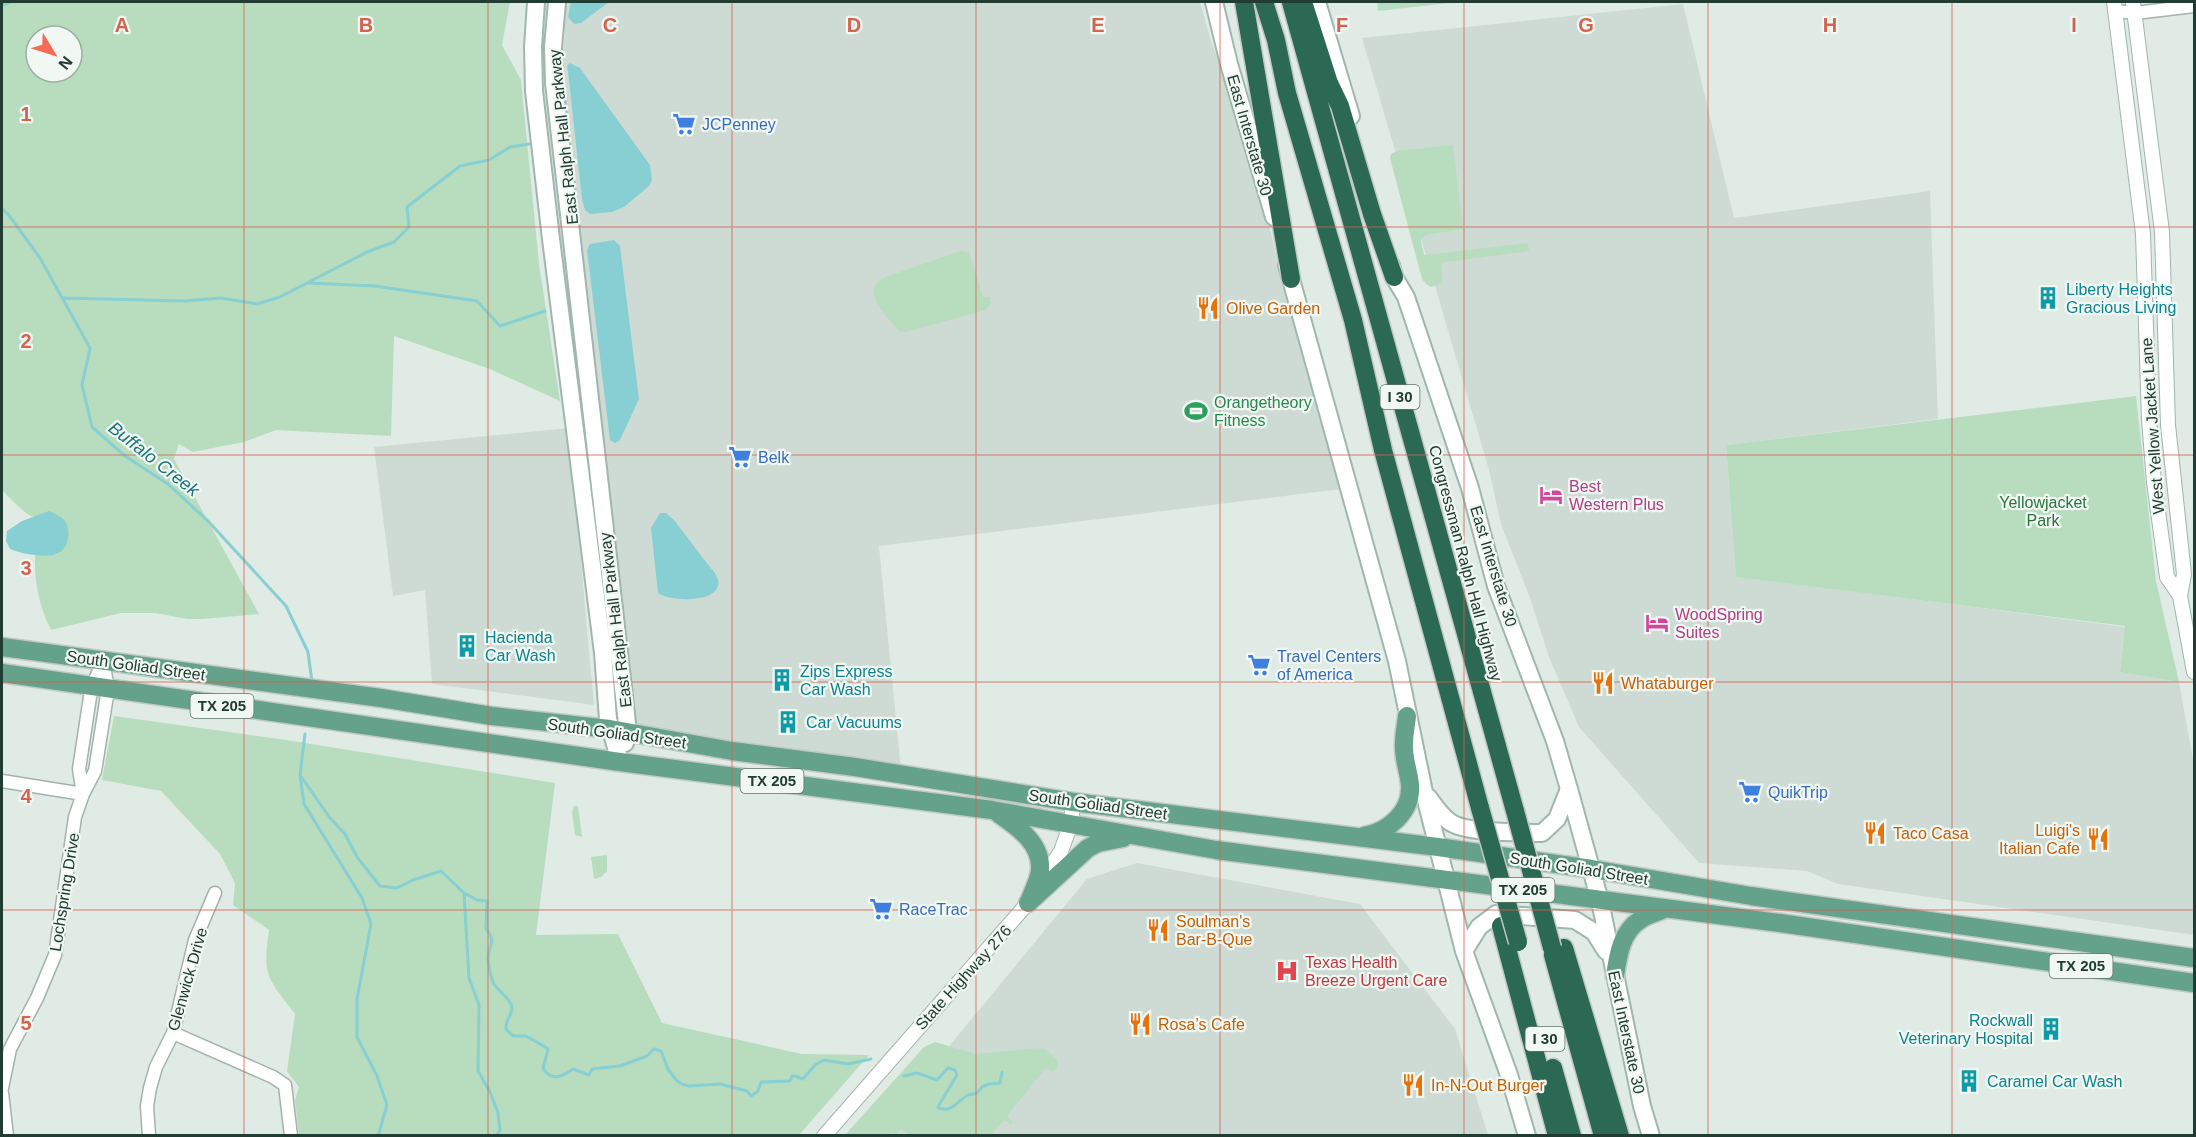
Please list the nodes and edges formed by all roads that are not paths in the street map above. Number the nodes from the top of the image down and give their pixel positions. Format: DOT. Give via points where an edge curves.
graph roads {
  1 [pos="536,2"];
  2 [pos="557,2"];
  3 [pos="1214,2"];
  4 [pos="1244,2"];
  5 [pos="1264,2"];
  6 [pos="1291,2"];
  7 [pos="1303,2"];
  8 [pos="1317,2"];
  9 [pos="2114,6"];
  10 [pos="2194,6"];
  11 [pos="2134,7"];
  12 [pos="533,47"];
  13 [pos="553,47"];
  14 [pos="572,237"];
  15 [pos="551,239"];
  16 [pos="1394,277"];
  17 [pos="1291,279"];
  18 [pos="597,464"];
  19 [pos="579,467"];
  20 [pos="605,540"];
  21 [pos="588,542"];
  22 [pos="2180,596"];
  23 [pos="2,646"];
  24 [pos="103,661"];
  25 [pos="2194,672"];
  26 [pos="2,673"];
  27 [pos="100,688"];
  28 [pos="1407,716"];
  29 [pos="619,731"];
  30 [pos="620,762"];
  31 [pos="855,767"];
  32 [pos="738,777"];
  33 [pos="2,781"];
  34 [pos="1569,789"];
  35 [pos="1424,792"];
  36 [pos="83,794"];
  37 [pos="1073,802"];
  38 [pos="992,810"];
  39 [pos="1071,824"];
  40 [pos="1134,836"];
  41 [pos="1358,837"];
  42 [pos="1438,847"];
  43 [pos="1592,869"];
  44 [pos="1445,880"];
  45 [pos="215,893"];
  46 [pos="1600,901"];
  47 [pos="1028,903"];
  48 [pos="1509,909"];
  49 [pos="1664,909"];
  50 [pos="1916,918"];
  51 [pos="1913,943"];
  52 [pos="2090,943"];
  53 [pos="1558,948"];
  54 [pos="1464,951"];
  55 [pos="2022,958"];
  56 [pos="2194,958"];
  57 [pos="1613,968"];
  58 [pos="2194,983"];
  59 [pos="173,1033"];
  60 [pos="2,1091"];
  61 [pos="7,1136"];
  62 [pos="149,1136"];
  63 [pos="291,1136"];
  64 [pos="824,1136"];
  65 [pos="1527,1136"];
  66 [pos="1557,1136"];
  67 [pos="1572,1136"];
  68 [pos="1603,1136"];
  69 [pos="1620,1136"];
  70 [pos="1651,1136"];
  1 -- 12 [label="main road, East Ralph Hall Parkway"];
  2 -- 13 [label="main road, East Ralph Hall Parkway"];
  3 -- 17 [label="main road, East Interstate 30"];
  4 -- 17 [label="highway"];
  5 -- 48 [label="highway, I 30, bridge"];
  6 -- 53 [label="highway, Congressman Ralph Hall Highway / I 30, bridge"];
  7 -- 16 [label="highway"];
  8 -- 16 [label="main road, East Interstate 30" via="1361,146"];
  9 -- 11 [label="street"];
  9 -- 22 [label="street, West Yellow Jacket Lane" via="2142,224 2154,482 2167,577"];
  10 -- 11 [label="street"];
  11 -- 22 [label="street, West Yellow Jacket Lane" via="2162,232 2168,425 2184,574"];
  12 -- 13 [label="main road"];
  12 -- 15 [label="main road, East Ralph Hall Parkway" via="534,91"];
  13 -- 14 [label="main road, East Ralph Hall Parkway"];
  14 -- 15 [label="main road"];
  14 -- 18 [label="main road, East Ralph Hall Parkway"];
  15 -- 19 [label="main road, East Ralph Hall Parkway"];
  16 -- 34 [label="main road, East Interstate 30" via="1406,297 1470,488 1496,586 1555,741"];
  17 -- 28 [label="main road, East Interstate 30" via="1397,661"];
  18 -- 19 [label="main road"];
  18 -- 20 [label="main road, East Ralph Hall Parkway"];
  19 -- 21 [label="main road, East Ralph Hall Parkway"];
  20 -- 21 [label="main road"];
  20 -- 29 [label="main road, East Ralph Hall Parkway"];
  21 -- 29 [label="main road, East Ralph Hall Parkway"];
  22 -- 25 [label="street, West Yellow Jacket Lane"];
  23 -- 24 [label="main road, South Goliad Street / TX 205"];
  24 -- 27 [label="street, Lochspring Drive"];
  24 -- 29 [label="main road, South Goliad Street / TX 205"];
  26 -- 27 [label="main road, South Goliad Street / TX 205"];
  27 -- 30 [label="main road, South Goliad Street / TX 205"];
  27 -- 36 [label="street, Lochspring Drive" via="80,769"];
  28 -- 35 [label="main road, East Interstate 30"];
  28 -- 41 [label="main road" via="1404,745 1411,788 1407,802 1390,826 1376,834"];
  29 -- 30 [label="main road, East Ralph Hall Parkway"];
  29 -- 31 [label="main road, South Goliad Street / TX 205"];
  30 -- 32 [label="main road, South Goliad Street / TX 205"];
  31 -- 32 [label="main road" via="847,780 748,766"];
  31 -- 37 [label="main road, South Goliad Street / TX 205"];
  32 -- 38 [label="main road, South Goliad Street / TX 205"];
  33 -- 36 [label="street"];
  34 -- 35 [label="main road" via="1557,819 1542,833 1468,829 1451,824"];
  34 -- 43 [label="main road, East Interstate 30"];
  35 -- 42 [label="main road, East Interstate 30"];
  36 -- 60 [label="street, Lochspring Drive" via="75,818 55,955 10,1048"];
  37 -- 39 [label="street, State Highway 276"];
  37 -- 41 [label="main road, South Goliad Street / TX 205"];
  38 -- 39 [label="main road, South Goliad Street / TX 205"];
  38 -- 47 [label="main road" via="1021,830 1038,855 1040,870"];
  39 -- 40 [label="main road, South Goliad Street / TX 205"];
  39 -- 47 [label="street, State Highway 276" via="1055,863"];
  40 -- 44 [label="main road, South Goliad Street / TX 205"];
  40 -- 47 [label="main road" via="1088,848"];
  41 -- 42 [label="main road, South Goliad Street / TX 205"];
  42 -- 43 [label="main road, South Goliad Street / TX 205"];
  42 -- 44 [label="main road, East Interstate 30"];
  43 -- 46 [label="main road, East Interstate 30"];
  43 -- 50 [label="main road, South Goliad Street / TX 205" via="1750,896"];
  44 -- 46 [label="main road, South Goliad Street / TX 205"];
  44 -- 54 [label="main road, East Interstate 30"];
  45 -- 59 [label="street, Glenwick Drive" via="195,940"];
  46 -- 49 [label="main road, South Goliad Street / TX 205"];
  46 -- 57 [label="main road, East Interstate 30"];
  47 -- 64 [label="street, State Highway 276"];
  48 -- 66 [label="highway" via="1501,926"];
  48 -- 67 [label="highway, I 30, bridge"];
  49 -- 51 [label="main road, South Goliad Street / TX 205"];
  49 -- 57 [label="main road" via="1631,927"];
  50 -- 51 [label="main road"];
  50 -- 52 [label="main road, South Goliad Street / TX 205"];
  51 -- 55 [label="main road, South Goliad Street / TX 205"];
  52 -- 55 [label="main road" via="2042,950 2025,947"];
  52 -- 56 [label="main road, South Goliad Street / TX 205"];
  53 -- 68 [label="highway, Congressman Ralph Hall Highway / I 30"];
  53 -- 69 [label="highway"];
  54 -- 57 [label="main road" via="1479,927 1496,914 1575,920 1594,932"];
  54 -- 65 [label="main road, East Interstate 30"];
  55 -- 58 [label="main road, South Goliad Street / TX 205"];
  57 -- 70 [label="main road, East Interstate 30"];
  59 -- 62 [label="street, Glenwick Drive" via="150,1088"];
  59 -- 63 [label="street" via="285,1085"];
  60 -- 61 [label="street, Lochspring Drive"];
}
